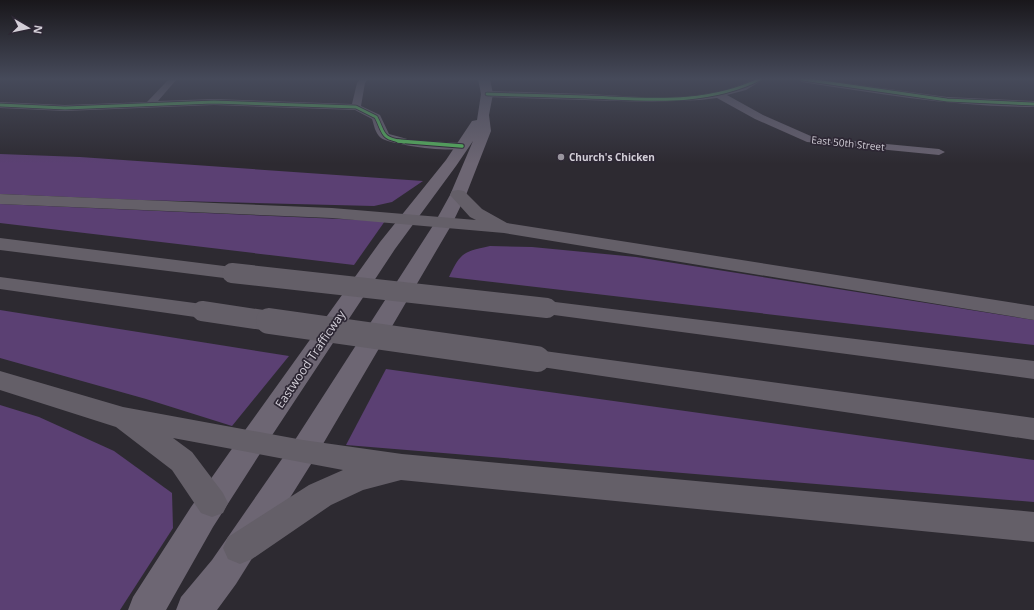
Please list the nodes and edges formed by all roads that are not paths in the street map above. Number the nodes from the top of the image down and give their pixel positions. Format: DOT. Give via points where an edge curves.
graph roads {
  1 [pos="53,107"];
  2 [pos="76,107"];
  3 [pos="357,107"];
  4 [pos="485,107"];
  5 [pos="742,107"];
  6 [pos="484,115"];
  7 [pos="462,146"];
  8 [pos="939,152"];
  9 [pos="458,195"];
  10 [pos="0,199"];
  11 [pos="407,220"];
  12 [pos="443,224"];
  13 [pos="504,228"];
  14 [pos="0,244"];
  15 [pos="0,283"];
  16 [pos="1034,313"];
  17 [pos="1034,370"];
  18 [pos="0,380"];
  19 [pos="123,418"];
  20 [pos="1034,429"];
  21 [pos="253,441"];
  22 [pos="303,452"];
  23 [pos="402,467"];
  24 [pos="212,503"];
  25 [pos="1034,527"];
  26 [pos="240,548"];
  27 [pos="146,610"];
  28 [pos="194,610"];
  1 -- 2 [label="street"];
  3 -- 7 [label="street" via="374,115 381,131 390,138 413,143"];
  4 -- 6 [label="main road, Eastwood Trafficway"];
  5 -- 8 [label="street, East 50th Street" via="810,140"];
  6 -- 7 [label="main road, Eastwood Trafficway"];
  6 -- 9 [label="main road, Eastwood Trafficway" via="484,131"];
  7 -- 11 [label="main road, Eastwood Trafficway"];
  9 -- 12 [label="main road, Eastwood Trafficway"];
  9 -- 13 [label="highway" via="476,213"];
  10 -- 11 [label="highway" via="332,214"];
  11 -- 12 [label="highway"];
  11 -- 21 [label="main road, Eastwood Trafficway"];
  12 -- 13 [label="highway"];
  12 -- 22 [label="main road, Eastwood Trafficway"];
  13 -- 16 [label="highway"];
  14 -- 17 [label="highway, bridge" via="547,308"];
  15 -- 20 [label="highway, bridge"];
  18 -- 19 [label="highway"];
  19 -- 21 [label="highway"];
  19 -- 24 [label="highway" via="182,461"];
  21 -- 22 [label="highway"];
  21 -- 24 [label="main road, Eastwood Trafficway"];
  22 -- 23 [label="highway"];
  22 -- 26 [label="main road, Eastwood Trafficway"];
  23 -- 25 [label="highway"];
  23 -- 26 [label="highway" via="358,478 320,495"];
  24 -- 27 [label="main road, Eastwood Trafficway"];
  26 -- 28 [label="main road, Eastwood Trafficway"];
}
